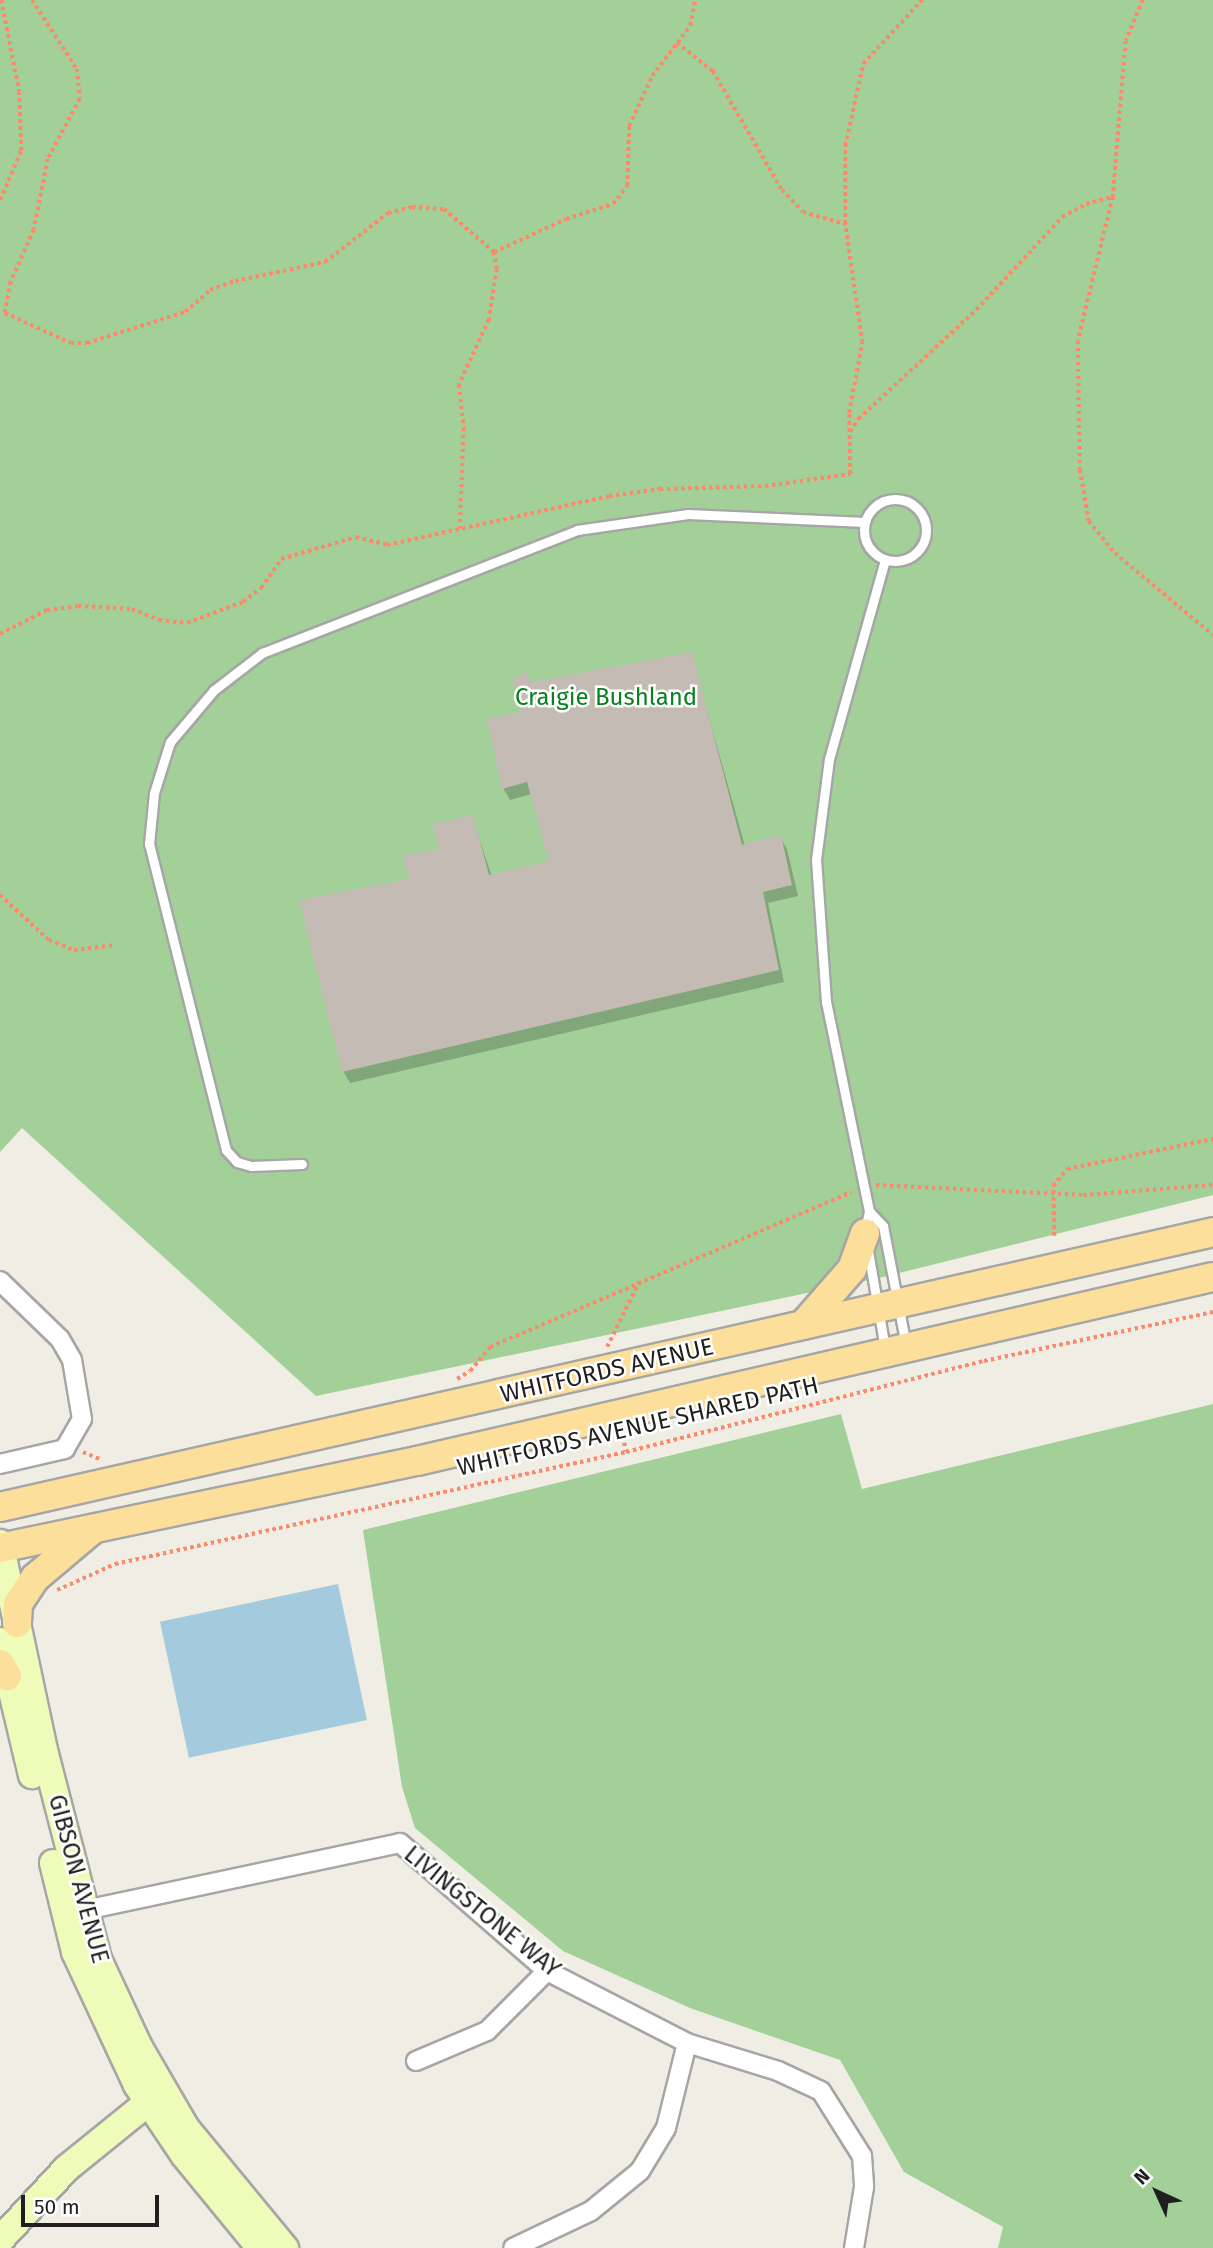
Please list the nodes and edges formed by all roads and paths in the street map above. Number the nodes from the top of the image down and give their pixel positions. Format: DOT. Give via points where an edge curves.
graph roads {
  1 [pos="1,0"];
  2 [pos="32,0"];
  3 [pos="695,0"];
  4 [pos="922,0"];
  5 [pos="1143,0"];
  6 [pos="677,43"];
  7 [pos="1113,197"];
  8 [pos="0,200"];
  9 [pos="845,224"];
  10 [pos="494,253"];
  11 [pos="849,434"];
  12 [pos="865,522"];
  13 [pos="460,529"];
  14 [pos="885,560"];
  15 [pos="0,634"];
  16 [pos="1213,635"];
  17 [pos="0,895"];
  18 [pos="116,945"];
  19 [pos="1213,1139"];
  20 [pos="302,1164"];
  21 [pos="1213,1185"];
  22 [pos="864,1189"];
  23 [pos="1054,1194"];
  24 [pos="867,1222"];
  25 [pos="1213,1232"];
  26 [pos="1054,1236"];
  27 [pos="1213,1277"];
  28 [pos="0,1281"];
  29 [pos="639,1282"];
  30 [pos="888,1307"];
  31 [pos="1213,1312"];
  32 [pos="803,1325"];
  33 [pos="606,1348"];
  34 [pos="896,1350"];
  35 [pos="453,1381"];
  36 [pos="67,1447"];
  37 [pos="112,1458"];
  38 [pos="0,1464"];
  39 [pos="0,1507"];
  40 [pos="98,1525"];
  41 [pos="0,1547"];
  42 [pos="49,1593"];
  43 [pos="8,1632"];
  44 [pos="4,1670"];
  45 [pos="76,1912"];
  46 [pos="547,1971"];
  47 [pos="687,2043"];
  48 [pos="416,2061"];
  49 [pos="150,2087"];
  50 [pos="0,2213"];
  51 [pos="0,2240"];
  52 [pos="260,2248"];
  53 [pos="285,2248"];
  54 [pos="513,2248"];
  55 [pos="854,2248"];
  1 -- 8 [label="path" via="19,93 21,151"];
  2 -- 10 [label="path" via="77,69 80,91 48,159 34,230 11,282 5,313 16,320 39,325 71,343 87,343 185,312 210,290 235,281 325,262 387,213 412,206 444,209"];
  3 -- 6 [label="path" via="690,26"];
  4 -- 9 [label="path" via="863,64 845,146"];
  5 -- 7 [label="path" via="1126,41"];
  6 -- 9 [label="path" via="713,71 782,190 803,212"];
  6 -- 10 [label="path" via="652,76 629,126 627,186 613,204 566,219"];
  7 -- 11 [label="path" via="1062,217 976,310 858,419"];
  7 -- 16 [label="path" via="1078,341 1080,470 1089,521 1115,553"];
  9 -- 11 [label="path" via="862,343"];
  10 -- 13 [label="path" via="497,286 489,320 459,385 464,428"];
  11 -- 13 [label="path" via="850,474 765,486 660,489 609,496"];
  12 -- 14 [label="lane" via="867,545"];
  12 -- 14 [label="lane" via="883,502 896,499 919,511 925,523 920,548 898,561"];
  12 -- 20 [label="lane" via="688,514 577,530 262,653 214,690 170,742 154,793 149,844 226,1150 237,1163 251,1166"];
  13 -- 15 [label="path" via="387,545 356,537 281,559 261,588 243,602 187,623 159,620 132,609 78,606 47,610"];
  14 -- 22 [label="lane" via="829,759 816,860 826,1002"];
  17 -- 18 [label="path" via="49,940 74,950"];
  19 -- 23 [label="path" via="1067,1169 1053,1186"];
  21 -- 23 [label="path"];
  22 -- 23 [label="path" via="901,1186"];
  22 -- 24 [label="lane"];
  22 -- 29 [label="path" via="839,1195"];
  23 -- 26 [label="path"];
  24 -- 30 [label="lane"];
  24 -- 30 [label="lane" via="883,1226"];
  24 -- 32 [label="main road" via="852,1269"];
  25 -- 30 [label="main road, WHITFORDS AVENUE"];
  27 -- 34 [label="main road, WHITFORDS AVENUE"];
  28 -- 36 [label="street" via="39,1315 72,1360 82,1419"];
  29 -- 33 [label="path"];
  29 -- 35 [label="path" via="490,1347 470,1371"];
  30 -- 32 [label="main road, WHITFORDS AVENUE"];
  30 -- 34 [label="lane"];
  30 -- 34 [label="lane"];
  31 -- 42 [label="path, WHITFORDS AVENUE SHARED PATH" via="984,1361 626,1452 115,1564"];
  32 -- 39 [label="main road, WHITFORDS AVENUE"];
  34 -- 40 [label="main road, WHITFORDS AVENUE" via="416,1461"];
  36 -- 37 [label="path" via="102,1460"];
  36 -- 38 [label="street"];
  40 -- 41 [label="main road, WHITFORDS AVENUE"];
  40 -- 43 [label="main road" via="35,1578 18,1604"];
  41 -- 43 [label="main road, GIBSON AVENUE"];
  43 -- 44 [label="main road, GIBSON AVENUE"];
  43 -- 45 [label="main road, GIBSON AVENUE"];
  44 -- 45 [label="main road, GIBSON AVENUE"];
  45 -- 46 [label="street, LIVINGSTONE WAY" via="400,1843"];
  45 -- 49 [label="main road, GIBSON AVENUE" via="78,1960"];
  46 -- 47 [label="street, LIVINGSTONE WAY"];
  46 -- 48 [label="street" via="487,2031"];
  47 -- 54 [label="street" via="666,2129 640,2171 591,2211"];
  47 -- 55 [label="street, LIVINGSTONE WAY" via="778,2071 821,2091 862,2156 864,2186"];
  49 -- 50 [label="main road" via="37,2172"];
  49 -- 51 [label="main road" via="48,2185"];
  49 -- 52 [label="main road, GIBSON AVENUE" via="184,2155"];
  49 -- 53 [label="main road, GIBSON AVENUE"];
}
